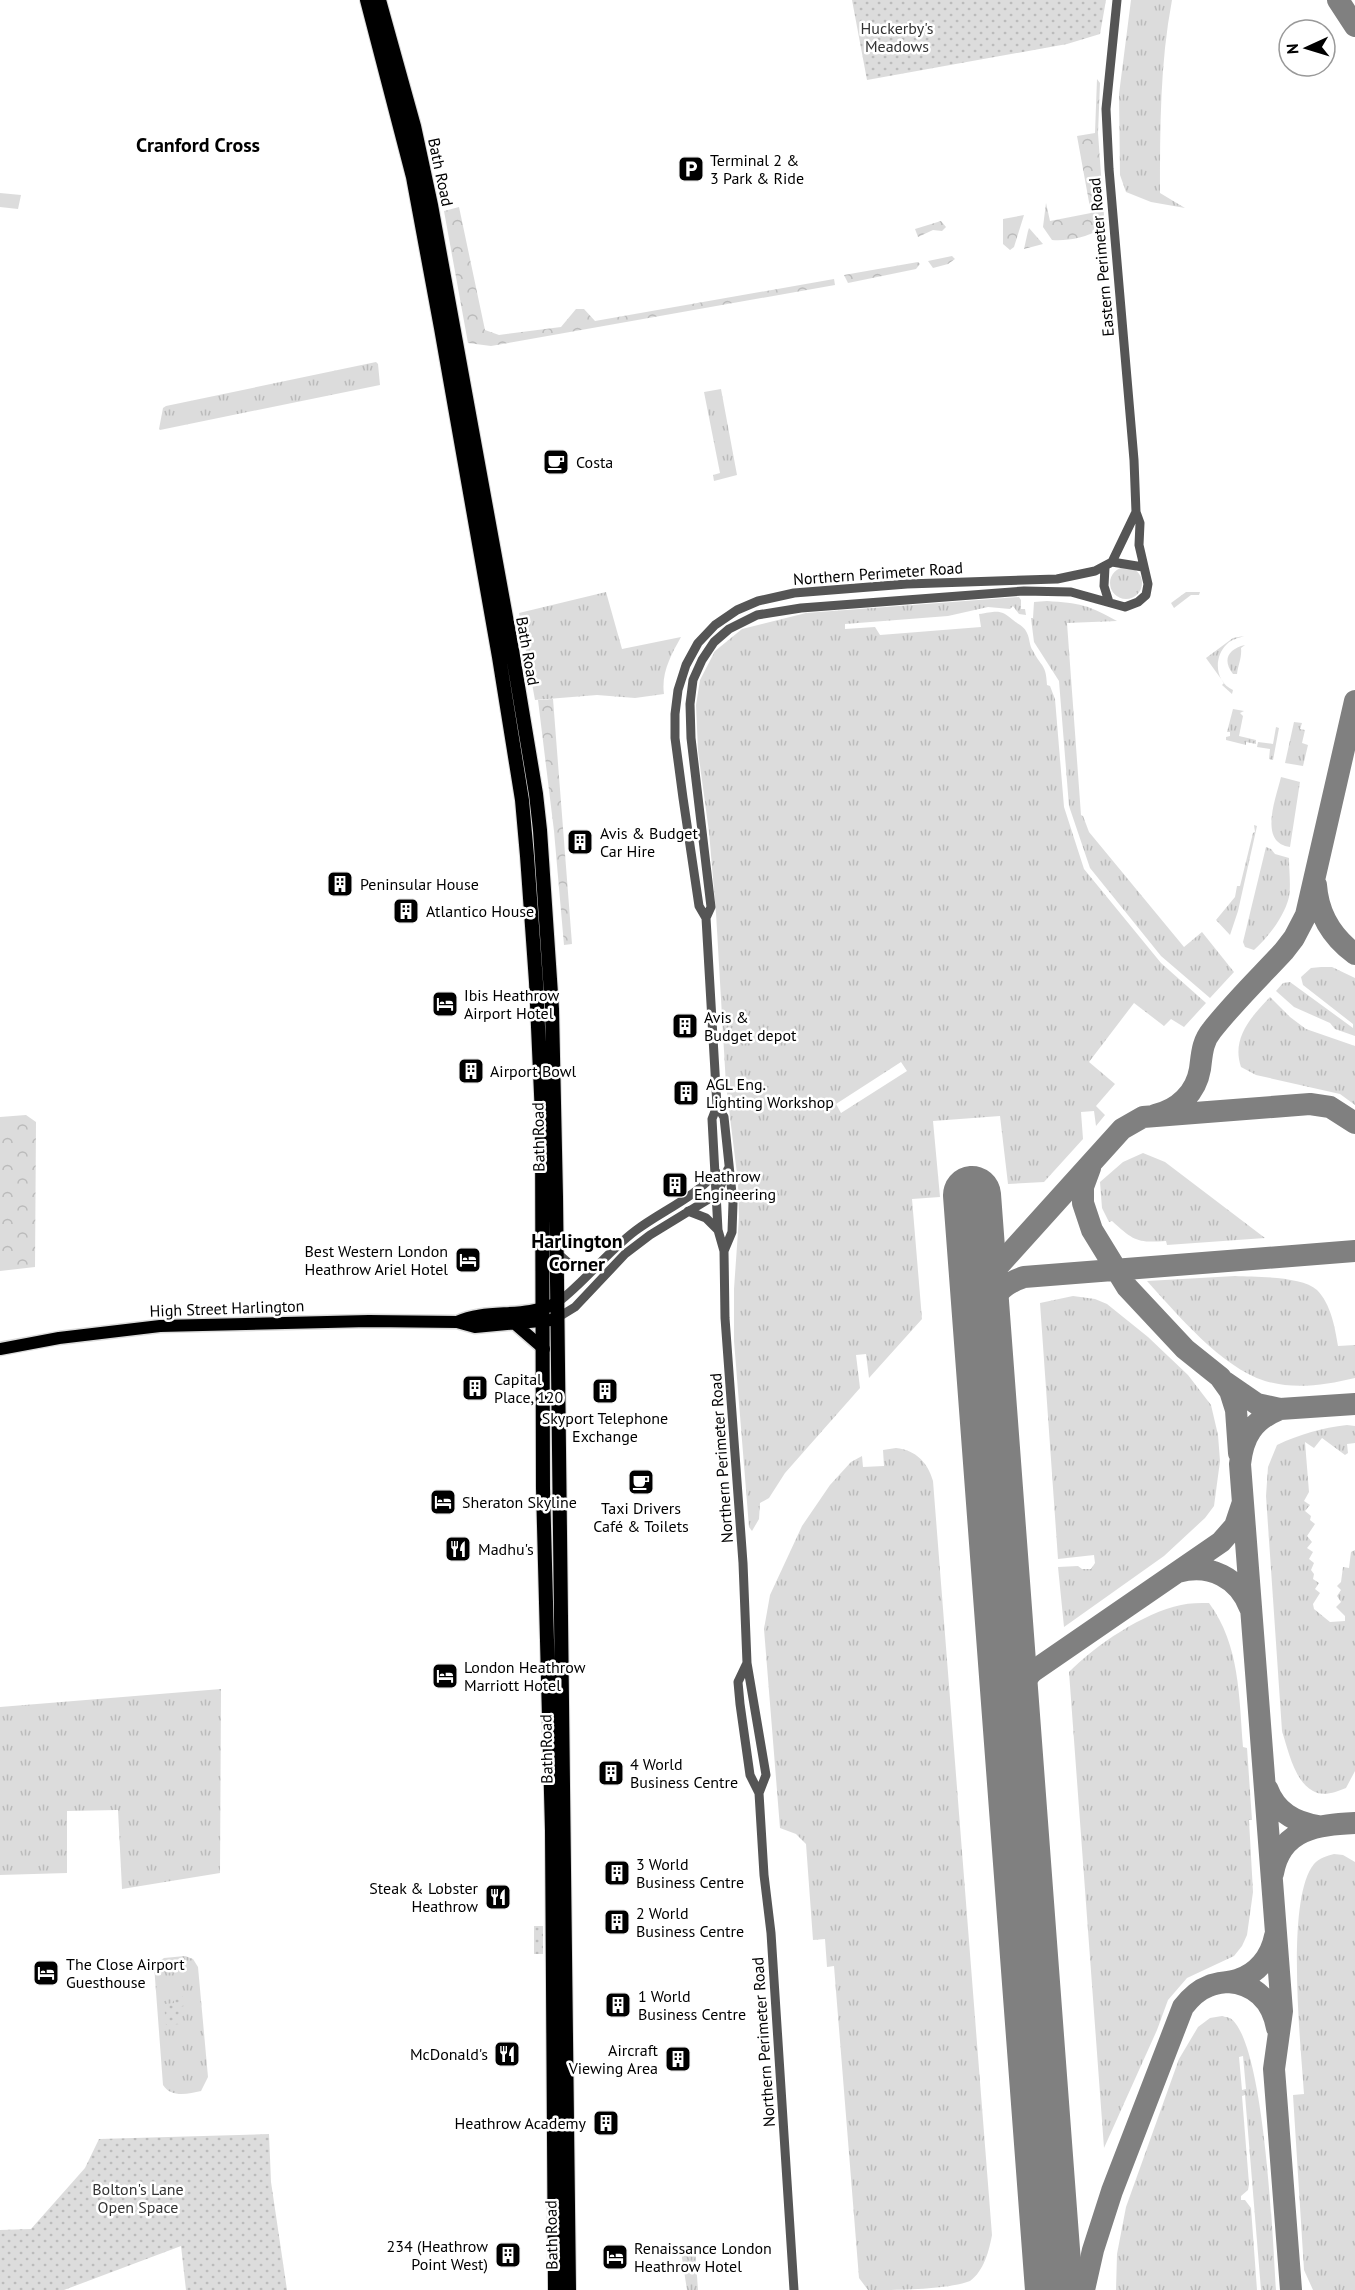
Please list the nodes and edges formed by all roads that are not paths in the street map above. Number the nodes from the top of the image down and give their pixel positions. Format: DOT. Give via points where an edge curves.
graph roads {
  1 [pos="367,0"];
  2 [pos="380,0"];
  3 [pos="1117,0"];
  4 [pos="1136,512"];
  5 [pos="1109,565"];
  6 [pos="1143,567"];
  7 [pos="1109,602"];
  8 [pos="706,918"];
  9 [pos="717,1106"];
  10 [pos="728,1169"];
  11 [pos="716,1172"];
  12 [pos="717,1194"];
  13 [pos="690,1195"];
  14 [pos="733,1203"];
  15 [pos="687,1211"];
  16 [pos="718,1230"];
  17 [pos="724,1251"];
  18 [pos="556,1252"];
  19 [pos="597,1265"];
  20 [pos="557,1303"];
  21 [pos="543,1315"];
  22 [pos="557,1318"];
  23 [pos="457,1323"];
  24 [pos="514,1323"];
  25 [pos="544,1348"];
  26 [pos="0,1349"];
  27 [pos="747,1663"];
  28 [pos="759,1793"];
  29 [pos="555,2290"];
  30 [pos="568,2290"];
  31 [pos="794,2290"];
  1 -- 21 [label="highway, Bath Road" via="413,177 522,800 540,1048"];
  2 -- 18 [label="highway, Bath Road" via="431,205 536,794 552,1009"];
  3 -- 4 [label="street, Eastern Perimeter Road" via="1107,133"];
  4 -- 5 [label="street"];
  4 -- 6 [label="street, Eastern Perimeter Road"];
  5 -- 6 [label="street"];
  5 -- 7 [label="street" via="1104,586"];
  5 -- 8 [label="street, Northern Perimeter Road" via="1057,579 794,593 758,601 715,624 686,665 675,714 687,828 699,906"];
  6 -- 7 [label="street" via="1148,585 1146,595 1125,607"];
  7 -- 8 [label="street, Northern Perimeter Road" via="1071,592 978,594 781,610 729,629 702,660 693,680 690,704 711,907"];
  8 -- 9 [label="street, Northern Perimeter Road"];
  9 -- 10 [label="street, Northern Perimeter Road" via="724,1117"];
  9 -- 11 [label="street, Northern Perimeter Road" via="712,1119"];
  10 -- 12 [label="street"];
  10 -- 14 [label="street, Northern Perimeter Road"];
  11 -- 12 [label="street, Northern Perimeter Road"];
  11 -- 13 [label="street" via="705,1186"];
  12 -- 13 [label="street"];
  12 -- 14 [label="street"];
  12 -- 15 [label="street"];
  12 -- 16 [label="street, Northern Perimeter Road"];
  13 -- 19 [label="street" via="634,1232"];
  14 -- 17 [label="street, Northern Perimeter Road" via="732,1232"];
  15 -- 16 [label="street" via="706,1218"];
  15 -- 22 [label="street" via="625,1254 575,1307"];
  16 -- 17 [label="street, Northern Perimeter Road"];
  17 -- 27 [label="street, Northern Perimeter Road"];
  18 -- 19 [label="street" via="573,1267"];
  18 -- 20 [label="highway, Bath Road"];
  19 -- 20 [label="street"];
  20 -- 21 [label="main road, High Street Harlington"];
  20 -- 22 [label="highway, Bath Road"];
  21 -- 22 [label="main road, High Street Harlington"];
  21 -- 23 [label="main road, High Street Harlington" via="471,1316"];
  21 -- 24 [label="main road, High Street Harlington"];
  21 -- 25 [label="highway, Bath Road"];
  22 -- 30 [label="highway, Bath Road"];
  23 -- 24 [label="main road, High Street Harlington" via="475,1327"];
  23 -- 26 [label="main road, High Street Harlington" via="160,1326"];
  24 -- 25 [label="main road"];
  25 -- 29 [label="highway, Bath Road"];
  27 -- 28 [label="street, Northern Perimeter Road" via="764,1758 765,1775"];
  27 -- 28 [label="street, Northern Perimeter Road" via="738,1682 740,1704 750,1776"];
  28 -- 31 [label="street, Northern Perimeter Road"];
}
